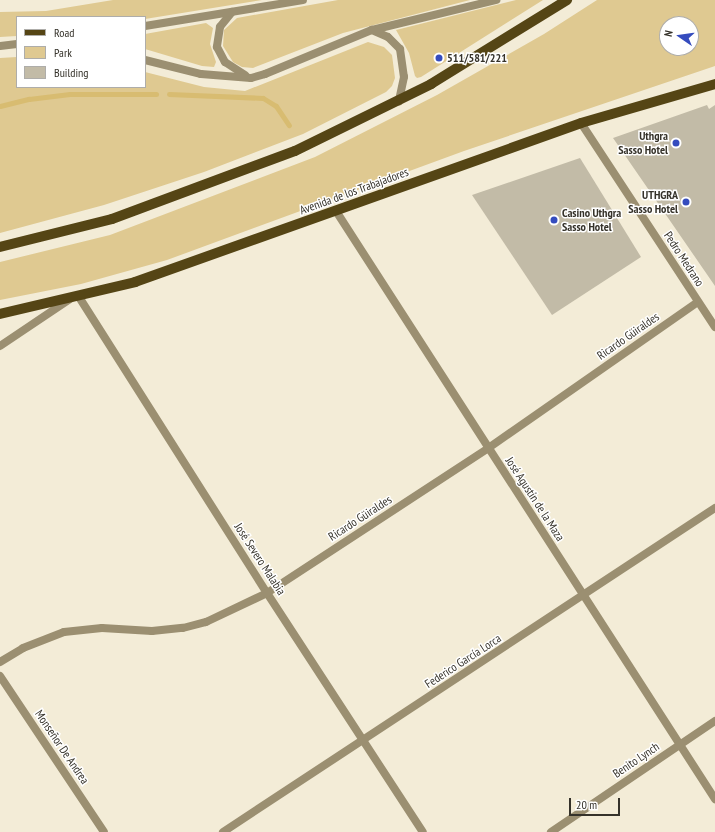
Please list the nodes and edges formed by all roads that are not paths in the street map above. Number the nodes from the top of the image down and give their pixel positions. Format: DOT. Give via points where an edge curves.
graph roads {
  1 [pos="303,0"];
  2 [pos="496,0"];
  3 [pos="567,0"];
  4 [pos="232,12"];
  5 [pos="146,26"];
  6 [pos="372,30"];
  7 [pos="16,44"];
  8 [pos="0,46"];
  9 [pos="146,60"];
  10 [pos="251,78"];
  11 [pos="715,84"];
  12 [pos="399,101"];
  13 [pos="580,123"];
  14 [pos="336,211"];
  15 [pos="0,247"];
  16 [pos="75,298"];
  17 [pos="698,302"];
  18 [pos="0,314"];
  19 [pos="715,327"];
  20 [pos="0,346"];
  21 [pos="487,449"];
  22 [pos="715,508"];
  23 [pos="267,593"];
  24 [pos="584,596"];
  25 [pos="0,662"];
  26 [pos="0,676"];
  27 [pos="715,721"];
  28 [pos="363,740"];
  29 [pos="679,745"];
  30 [pos="715,799"];
  31 [pos="104,832"];
  32 [pos="223,832"];
  33 [pos="423,832"];
  34 [pos="551,832"];
  1 -- 4 [label="street"];
  2 -- 6 [label="street"];
  3 -- 12 [label="main road"];
  4 -- 5 [label="street"];
  4 -- 10 [label="street" via="220,27 218,47 230,68"];
  6 -- 10 [label="street"];
  6 -- 12 [label="street" via="388,37 400,49 404,77"];
  7 -- 8 [label="street"];
  9 -- 10 [label="street" via="201,74"];
  11 -- 13 [label="main road, Avenida de los Trabajadores"];
  12 -- 15 [label="main road" via="295,151 211,184 100,222"];
  13 -- 14 [label="main road, Avenida de los Trabajadores"];
  13 -- 17 [label="street, Pedro Medrano"];
  14 -- 16 [label="main road, Avenida de los Trabajadores" via="170,271"];
  14 -- 21 [label="street, José Agustín de la Maza"];
  16 -- 18 [label="main road, Avenida de los Trabajadores"];
  16 -- 20 [label="street"];
  16 -- 23 [label="street, José Severo Malabia"];
  17 -- 19 [label="street, Pedro Medrano"];
  17 -- 21 [label="street, Ricardo Güiraldes"];
  21 -- 23 [label="street, Ricardo Güiraldes"];
  21 -- 24 [label="street, José Agustín de la Maza"];
  22 -- 24 [label="street, Federico García Lorca"];
  23 -- 25 [label="street, Ricardo Güiraldes" via="212,619 183,628 152,631 102,628 64,632 22,648"];
  23 -- 28 [label="street, José Severo Malabia"];
  24 -- 28 [label="street, Federico García Lorca"];
  24 -- 29 [label="street, José Agustín de la Maza"];
  26 -- 31 [label="street, Monseñor De Andrea"];
  27 -- 29 [label="street, Benito Lynch"];
  28 -- 32 [label="street, Federico García Lorca"];
  28 -- 33 [label="street, José Severo Malabia"];
  29 -- 30 [label="street, José Agustín de la Maza"];
  29 -- 34 [label="street, Benito Lynch"];
}
